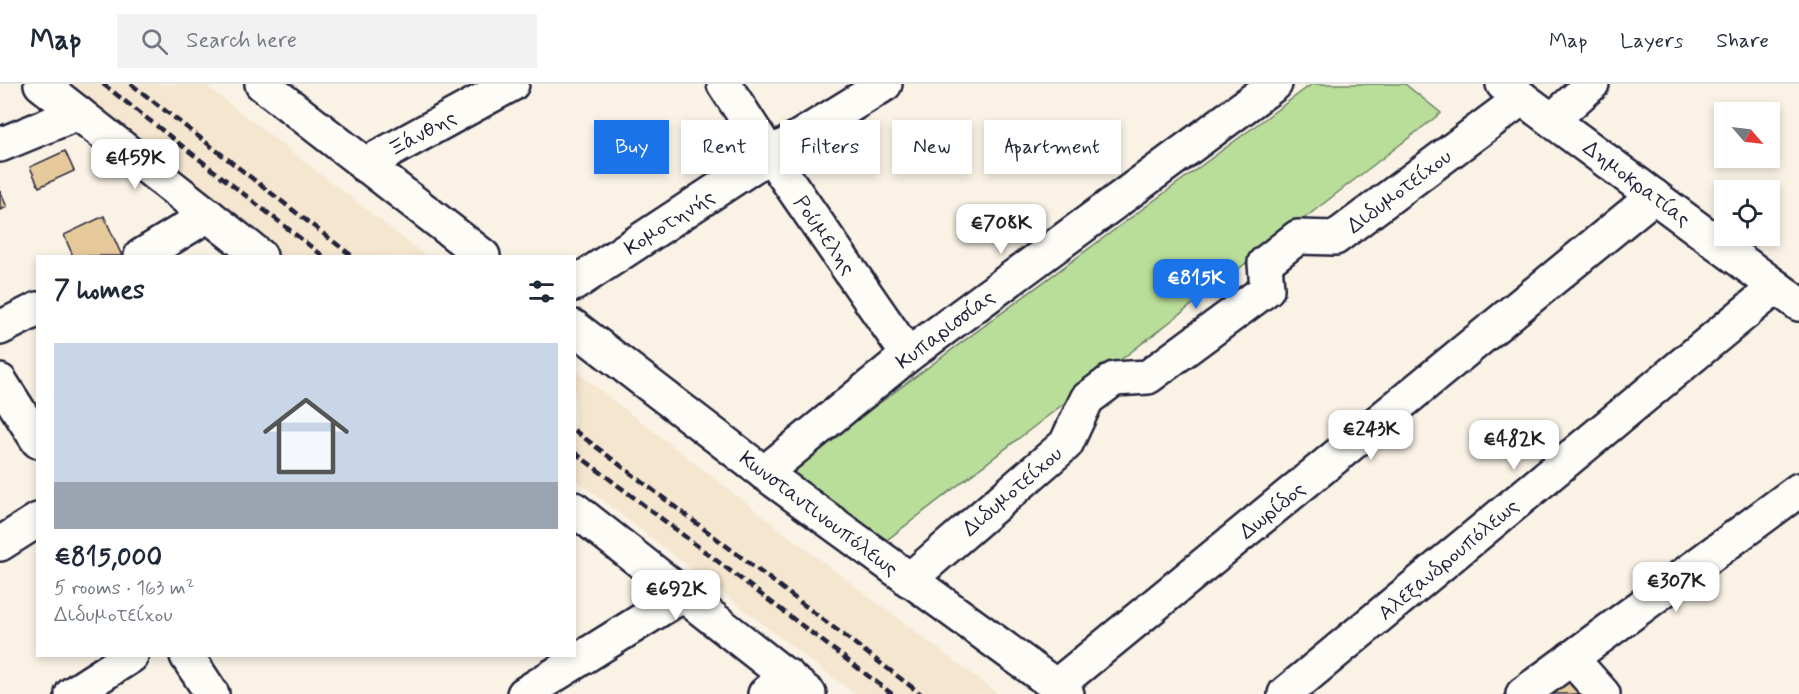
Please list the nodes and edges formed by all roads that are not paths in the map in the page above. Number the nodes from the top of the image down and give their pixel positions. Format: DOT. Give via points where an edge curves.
graph roads {
  1 [pos="41,84"];
  2 [pos="512,84"];
  3 [pos="724,84"];
  4 [pos="885,84"];
  5 [pos="1275,84"];
  6 [pos="1592,84"];
  7 [pos="266,85"];
  8 [pos="1513,91"];
  9 [pos="78,113"];
  10 [pos="1552,120"];
  11 [pos="0,145"];
  12 [pos="770,155"];
  13 [pos="364,165"];
  14 [pos="1654,196"];
  15 [pos="207,215"];
  16 [pos="143,255"];
  17 [pos="259,255"];
  18 [pos="482,255"];
  19 [pos="576,283"];
  20 [pos="1788,295"];
  21 [pos="36,310"];
  22 [pos="0,328"];
  23 [pos="576,329"];
  24 [pos="908,355"];
  25 [pos="0,381"];
  26 [pos="36,438"];
  27 [pos="764,473"];
  28 [pos="1799,490"];
  29 [pos="576,511"];
  30 [pos="36,521"];
  31 [pos="0,544"];
  32 [pos="909,580"];
  33 [pos="683,595"];
  34 [pos="129,657"];
  35 [pos="188,657"];
  36 [pos="1571,658"];
  37 [pos="787,688"];
  38 [pos="1062,690"];
  39 [pos="72,694"];
  40 [pos="212,694"];
  41 [pos="524,694"];
  42 [pos="1285,694"];
  43 [pos="1523,694"];
  44 [pos="1603,694"];
  1 -- 9 [label="street"];
  2 -- 13 [label="street, Ξάνθης"];
  3 -- 12 [label="street, Ρούμελης"];
  4 -- 12 [label="street, Κομοτηνής"];
  5 -- 24 [label="street, Κυπαρισσίας"];
  6 -- 10 [label="street"];
  7 -- 13 [label="street"];
  8 -- 10 [label="street, Δημοκρατίας"];
  8 -- 32 [label="street, Διδυμοτείχου" via="1335,238 1298,237 1265,263 1267,289 1148,377 1114,379 1088,399 1066,444"];
  9 -- 11 [label="street"];
  9 -- 15 [label="street"];
  10 -- 14 [label="street, Δημοκρατίας"];
  12 -- 19 [label="street, Κομοτηνής"];
  12 -- 24 [label="street, Ρούμελης"];
  13 -- 18 [label="street"];
  14 -- 20 [label="street, Δημοκρατίας"];
  14 -- 38 [label="street, Δωρίδος"];
  15 -- 16 [label="street"];
  15 -- 17 [label="street"];
  20 -- 42 [label="street, Αλεξανδρουπόλεως"];
  21 -- 22 [label="street"];
  23 -- 27 [label="street, Κωνσταντινουπόλεως"];
  24 -- 27 [label="street, Κυπαρισσίας"];
  25 -- 26 [label="street"];
  27 -- 32 [label="street, Κωνσταντινουπόλεως"];
  28 -- 36 [label="street"];
  29 -- 33 [label="street"];
  30 -- 31 [label="street"];
  32 -- 38 [label="street, Κωνσταντινουπόλεως"];
  33 -- 37 [label="street"];
  33 -- 41 [label="street"];
  34 -- 39 [label="street"];
  35 -- 40 [label="street"];
  36 -- 43 [label="street"];
  36 -- 44 [label="street"];
}
